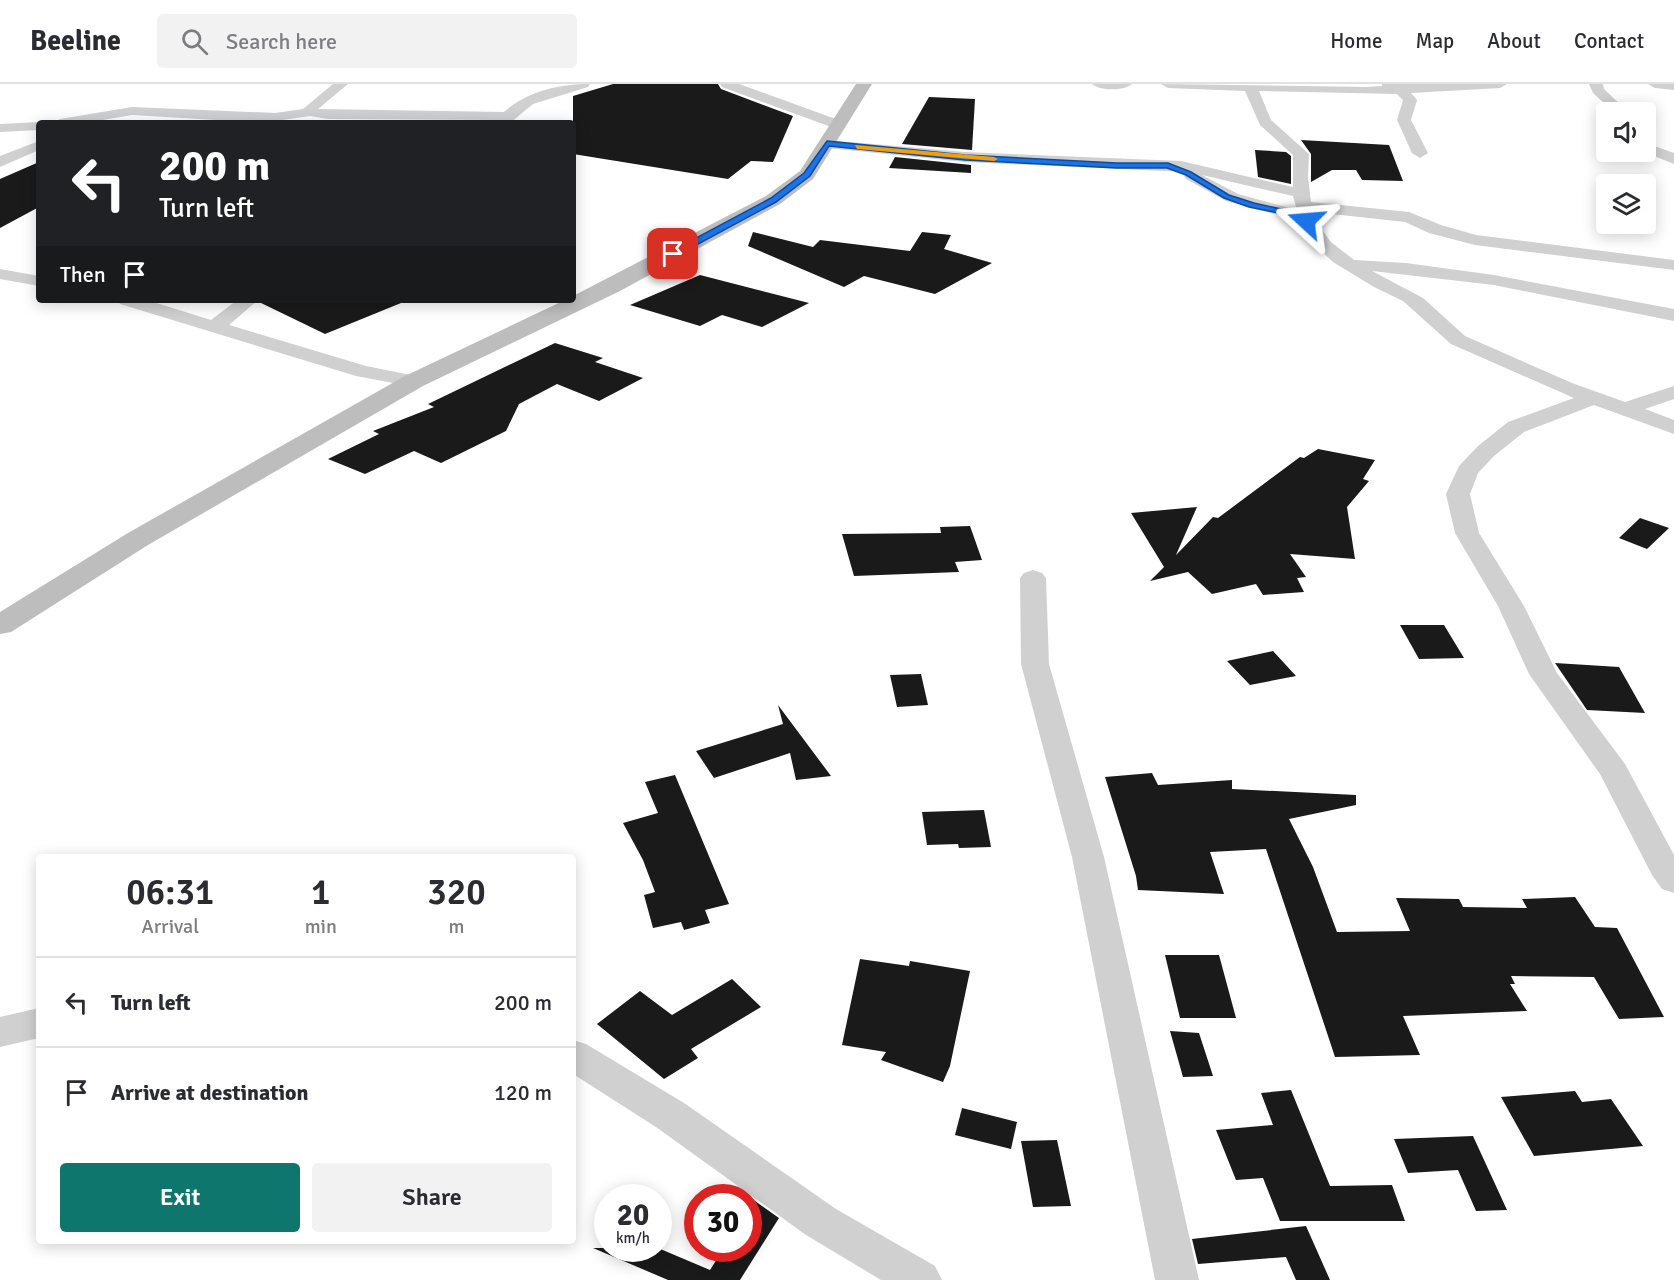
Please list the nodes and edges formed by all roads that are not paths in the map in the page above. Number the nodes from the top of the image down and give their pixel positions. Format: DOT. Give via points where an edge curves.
graph roads {
  1 [pos="341,84"];
  2 [pos="584,84"];
  3 [pos="727,84"];
  4 [pos="864,84"];
  5 [pos="1099,84"];
  6 [pos="1125,84"];
  7 [pos="1168,84"];
  8 [pos="1384,84"];
  9 [pos="1500,84"];
  10 [pos="1596,84"];
  11 [pos="1655,84"];
  12 [pos="1673,85"];
  13 [pos="785,88"];
  14 [pos="1251,88"];
  15 [pos="1400,89"];
  16 [pos="760,96"];
  17 [pos="1611,102"];
  18 [pos="310,112"];
  19 [pos="78,120"];
  20 [pos="505,120"];
  21 [pos="36,126"];
  22 [pos="0,128"];
  23 [pos="833,135"];
  24 [pos="36,146"];
  25 [pos="1656,151"];
  26 [pos="1420,153"];
  27 [pos="1674,159"];
  28 [pos="0,162"];
  29 [pos="1168,165"];
  30 [pos="1303,205"];
  31 [pos="1348,265"];
  32 [pos="1674,265"];
  33 [pos="0,274"];
  34 [pos="36,280"];
  35 [pos="137,303"];
  36 [pos="245,303"];
  37 [pos="1674,315"];
  38 [pos="214,327"];
  39 [pos="414,381"];
  40 [pos="1674,392"];
  41 [pos="1593,398"];
  42 [pos="1624,409"];
  43 [pos="1674,427"];
  44 [pos="1033,578"];
  45 [pos="0,625"];
  46 [pos="1674,881"];
  47 [pos="36,1024"];
  48 [pos="0,1032"];
  49 [pos="576,1057"];
  50 [pos="920,1280"];
  51 [pos="1177,1280"];
  1 -- 18 [label="street"];
  2 -- 20 [label="street" via="518,107"];
  3 -- 16 [label="street"];
  4 -- 23 [label="street"];
  5 -- 6 [label="street"];
  7 -- 14 [label="street"];
  8 -- 15 [label="street"];
  9 -- 15 [label="street"];
  10 -- 17 [label="street"];
  11 -- 12 [label="street"];
  13 -- 16 [label="street"];
  14 -- 15 [label="street"];
  14 -- 30 [label="street" via="1266,122 1301,154 1298,185"];
  15 -- 26 [label="street" via="1410,100 1404,120"];
  16 -- 23 [label="street"];
  18 -- 19 [label="street" via="233,117 132,111"];
  18 -- 20 [label="street"];
  21 -- 22 [label="street"];
  23 -- 29 [label="street" via="965,157"];
  23 -- 39 [label="street" via="807,175 773,200 612,286"];
  24 -- 28 [label="street"];
  25 -- 27 [label="street"];
  29 -- 30 [label="street" via="1198,168"];
  29 -- 30 [label="street" via="1252,205"];
  30 -- 31 [label="street" via="1317,236"];
  30 -- 32 [label="street" via="1409,217 1475,240"];
  31 -- 37 [label="street" via="1455,274"];
  31 -- 41 [label="street" via="1409,296 1458,340"];
  33 -- 34 [label="street"];
  35 -- 38 [label="street"];
  36 -- 38 [label="street"];
  38 -- 39 [label="street" via="363,372"];
  39 -- 45 [label="street" via="138,539"];
  40 -- 42 [label="street"];
  41 -- 42 [label="street"];
  41 -- 46 [label="street" via="1516,427 1467,471 1458,494 1467,533 1511,606 1543,674 1614,771"];
  42 -- 43 [label="street"];
  44 -- 51 [label="street" via="1035,664 1088,857"];
  47 -- 48 [label="street"];
  49 -- 50 [label="street" via="670,1115 821,1222"];
}
